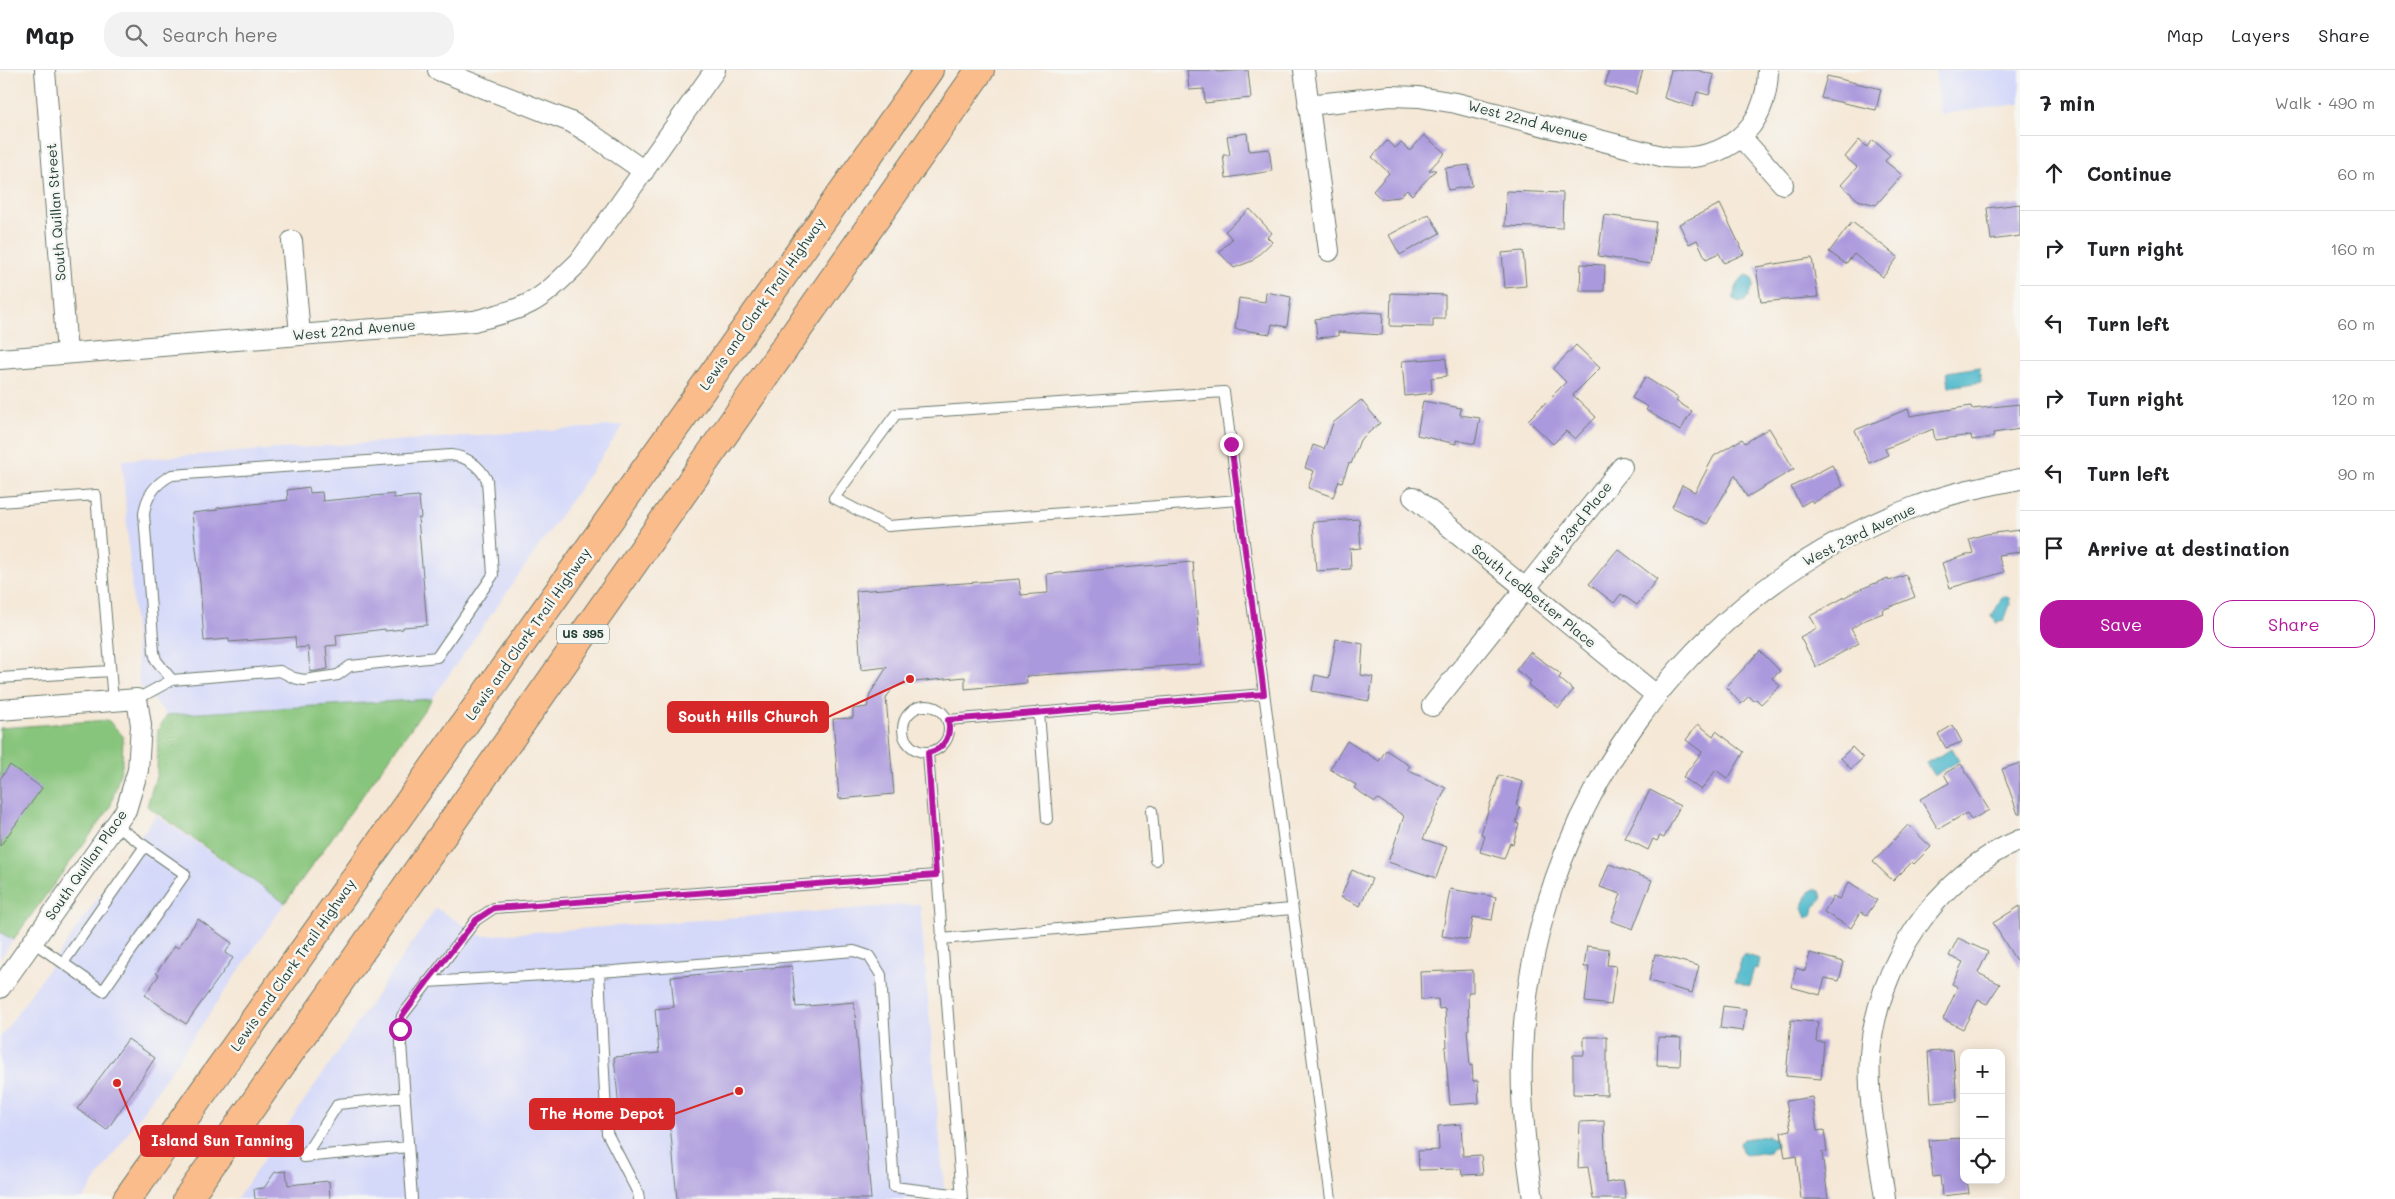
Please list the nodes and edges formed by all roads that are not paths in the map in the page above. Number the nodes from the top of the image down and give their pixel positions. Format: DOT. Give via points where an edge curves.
graph roads {
  1 [pos="45,70"];
  2 [pos="438,70"];
  3 [pos="715,70"];
  4 [pos="929,70"];
  5 [pos="980,70"];
  6 [pos="1304,70"];
  7 [pos="1768,70"];
  8 [pos="1308,105"];
  9 [pos="1741,137"];
  10 [pos="644,171"];
  11 [pos="1783,184"];
  12 [pos="292,241"];
  13 [pos="1329,251"];
  14 [pos="300,335"];
  15 [pos="67,353"];
  16 [pos="0,359"];
  17 [pos="1622,467"];
  18 [pos="2020,479"];
  19 [pos="1412,497"];
  20 [pos="1239,500"];
  21 [pos="0,502"];
  22 [pos="1525,590"];
  23 [pos="110,671"];
  24 [pos="0,678"];
  25 [pos="172,680"];
  26 [pos="1264,694"];
  27 [pos="1656,695"];
  28 [pos="137,700"];
  29 [pos="113,702"];
  30 [pos="1432,706"];
  31 [pos="0,710"];
  32 [pos="1039,712"];
  33 [pos="948,720"];
  34 [pos="928,753"];
  35 [pos="1152,811"];
  36 [pos="1047,819"];
  37 [pos="115,825"];
  38 [pos="2020,840"];
  39 [pos="144,846"];
  40 [pos="1156,860"];
  41 [pos="936,875"];
  42 [pos="1292,910"];
  43 [pos="941,939"];
  44 [pos="33,942"];
  45 [pos="63,963"];
  46 [pos="599,972"];
  47 [pos="427,982"];
  48 [pos="0,988"];
  49 [pos="405,1097"];
  50 [pos="408,1147"];
  51 [pos="962,1197"];
  52 [pos="126,1199"];
  53 [pos="187,1199"];
  54 [pos="412,1199"];
  55 [pos="638,1199"];
  56 [pos="1331,1199"];
  57 [pos="1533,1199"];
  58 [pos="1885,1199"];
  1 -- 15 [label="street, South Quillan Street"];
  2 -- 10 [label="street" via="571,122"];
  3 -- 10 [label="street, West 22nd Avenue"];
  4 -- 52 [label="highway, Lewis and Clark Trail Highway / US 395"];
  5 -- 53 [label="highway, US 395"];
  6 -- 8 [label="street"];
  7 -- 9 [label="street, West 22nd Avenue" via="1764,102 1755,122"];
  8 -- 9 [label="street, West 22nd Avenue" via="1419,96 1665,157 1716,153"];
  8 -- 13 [label="street"];
  9 -- 11 [label="street"];
  10 -- 14 [label="street, West 22nd Avenue" via="579,262 531,302 474,321"];
  12 -- 14 [label="street"];
  14 -- 15 [label="street, West 22nd Avenue"];
  15 -- 16 [label="street, West 22nd Avenue"];
  17 -- 22 [label="street, West 23rd Place"];
  18 -- 27 [label="street, West 23rd Avenue" via="1916,506 1800,564 1736,611"];
  19 -- 22 [label="street, South Ledbetter Place"];
  20 -- 20 [label="lane" via="888,526 834,498 896,414 1224,392"];
  20 -- 26 [label="lane"];
  21 -- 23 [label="lane" via="96,495"];
  22 -- 27 [label="street, South Ledbetter Place"];
  22 -- 30 [label="street, West 23rd Place"];
  23 -- 24 [label="lane"];
  23 -- 29 [label="lane"];
  25 -- 25 [label="lane" via="280,671 304,680 338,675 350,666 437,657 493,575 487,480 482,470 460,456 451,455 172,475 162,480 145,503 144,514 154,652 156,660"];
  25 -- 28 [label="lane"];
  26 -- 32 [label="lane"];
  26 -- 42 [label="lane"];
  27 -- 57 [label="street, West 23rd Avenue" via="1592,789 1562,858 1540,926 1522,1052 1524,1132"];
  28 -- 29 [label="street"];
  28 -- 37 [label="street, South Quillan Place" via="141,725 138,770 126,810"];
  29 -- 31 [label="street"];
  32 -- 33 [label="lane"];
  32 -- 36 [label="lane"];
  33 -- 34 [label="lane" via="946,741"];
  33 -- 34 [label="lane" via="938,709 923,706 905,719 902,727 907,742 919,752"];
  34 -- 41 [label="lane"];
  35 -- 40 [label="lane"];
  37 -- 39 [label="lane"];
  37 -- 44 [label="street, South Quillan Place"];
  38 -- 58 [label="street" via="1985,858 1962,875 1929,910 1904,949 1884,993 1870,1054 1870,1079"];
  39 -- 45 [label="lane"];
  39 -- 45 [label="lane" via="185,874 103,991"];
  41 -- 43 [label="lane"];
  41 -- 47 [label="lane" via="494,908 476,920"];
  42 -- 43 [label="lane"];
  42 -- 56 [label="lane"];
  43 -- 51 [label="lane"];
  44 -- 45 [label="lane"];
  44 -- 48 [label="street, South Quillan Place"];
  46 -- 47 [label="lane"];
  46 -- 51 [label="lane" via="854,951 869,956 881,975 894,1187"];
  46 -- 55 [label="lane" via="607,1133 638,1193"];
  47 -- 49 [label="lane" via="402,1016"];
  49 -- 50 [label="lane"];
  49 -- 50 [label="lane" via="338,1104 304,1156"];
  50 -- 54 [label="lane"];
}
